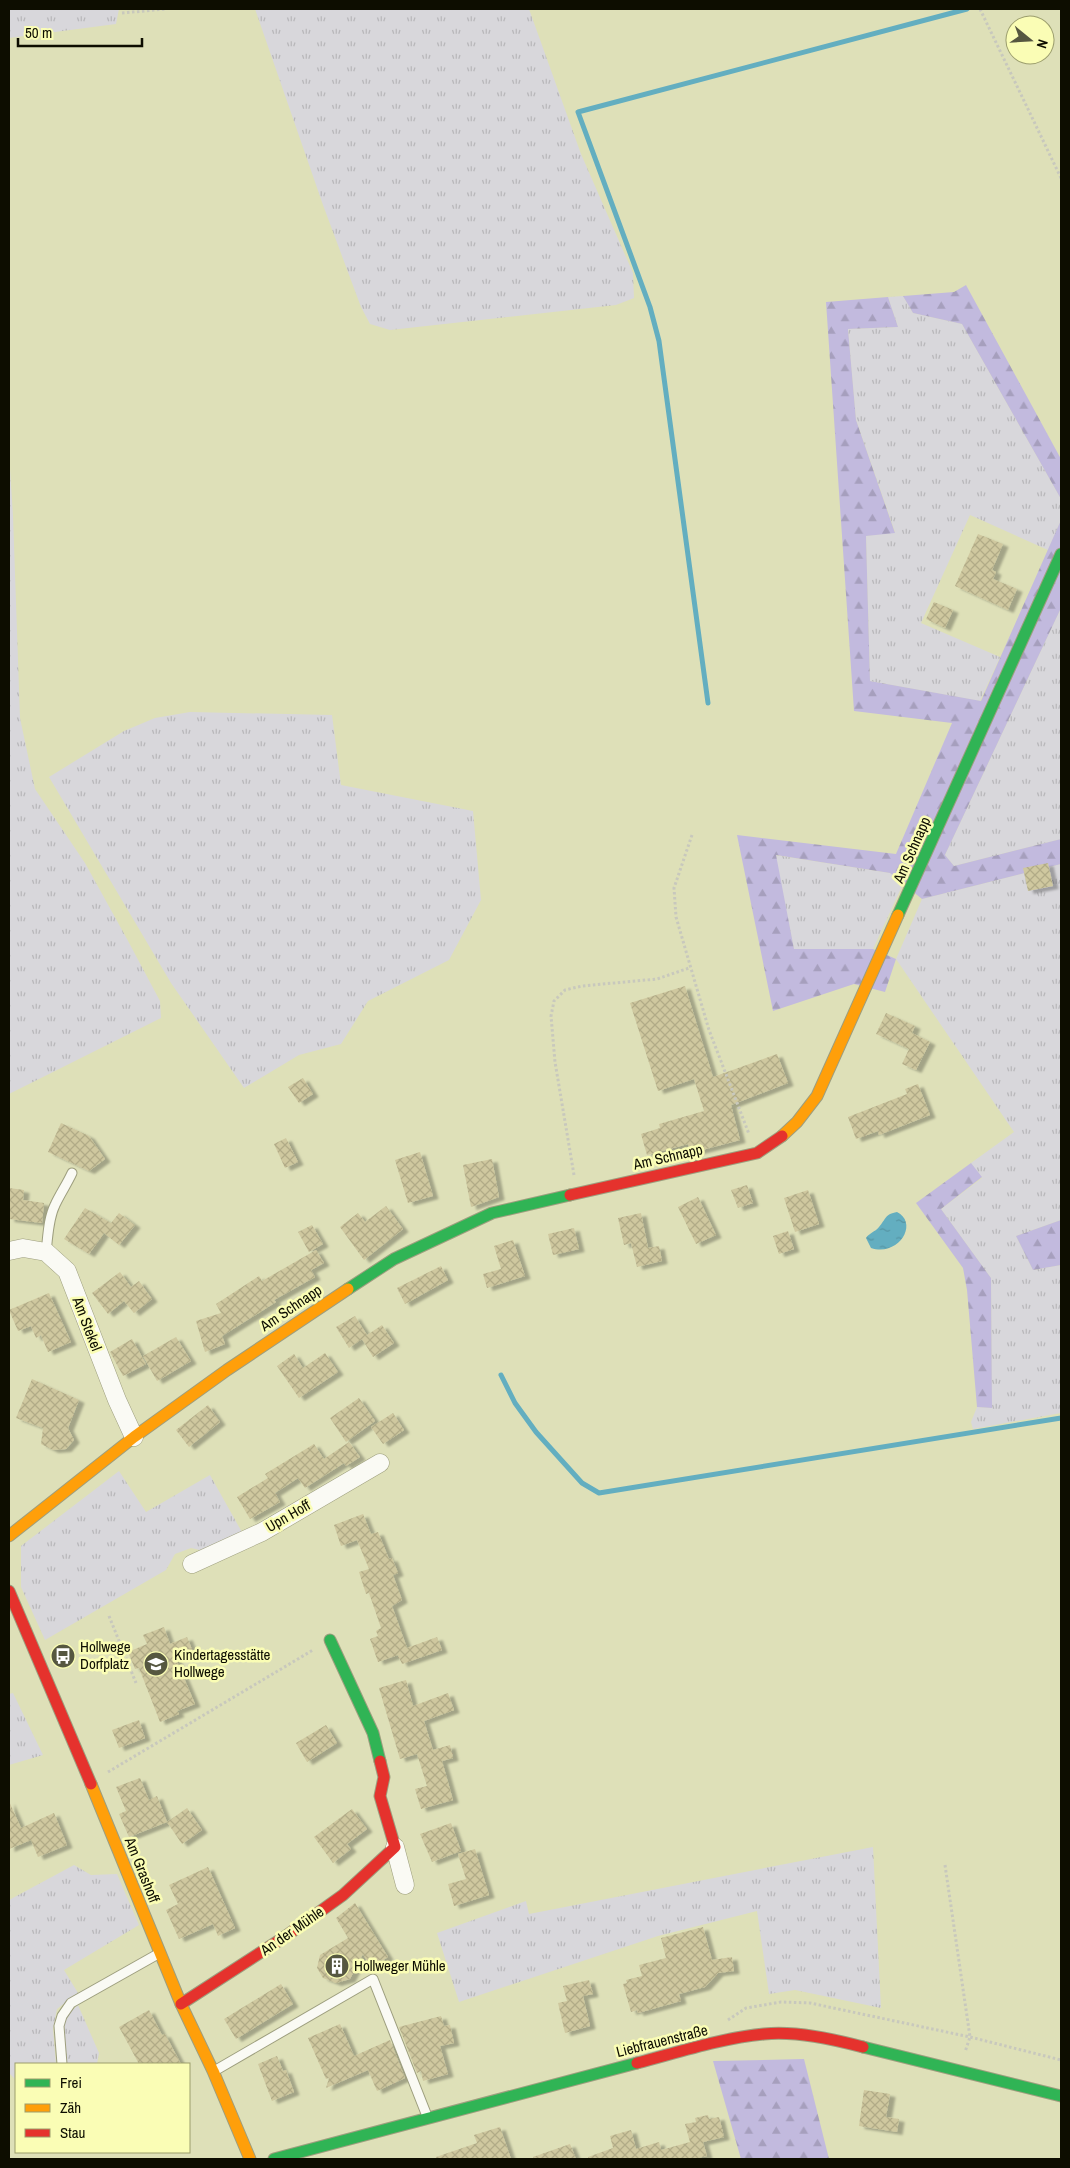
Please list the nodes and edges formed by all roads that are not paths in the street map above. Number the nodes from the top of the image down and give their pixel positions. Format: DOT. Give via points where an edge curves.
graph roads {
  1 [pos="1061,554"];
  2 [pos="72,1173"];
  3 [pos="9,1252"];
  4 [pos="46,1252"];
  5 [pos="134,1437"];
  6 [pos="380,1463"];
  7 [pos="9,1536"];
  8 [pos="192,1564"];
  9 [pos="9,1591"];
  10 [pos="330,1640"];
  11 [pos="395,1847"];
  12 [pos="404,1885"];
  13 [pos="160,1953"];
  14 [pos="181,2004"];
  15 [pos="62,2063"];
  16 [pos="213,2072"];
  17 [pos="1061,2096"];
  18 [pos="427,2117"];
  19 [pos="250,2159"];
  20 [pos="274,2159"];
  1 -- 5 [label="street, Am Schnapp" via="817,1096 799,1122 782,1138 757,1153 492,1213 394,1260 321,1306"];
  2 -- 4 [label="lane" via="51,1216"];
  3 -- 4 [label="street" via="23,1248"];
  4 -- 5 [label="street, Am Stekel" via="67,1271"];
  5 -- 7 [label="street, Am Schnapp"];
  6 -- 8 [label="street, Upn Hoff" via="262,1532"];
  9 -- 13 [label="street, Am Grashoff"];
  10 -- 11 [label="street" via="373,1733 384,1777 380,1796"];
  11 -- 12 [label="street"];
  11 -- 14 [label="street, An der Mühle" via="343,1895"];
  13 -- 14 [label="street, Am Grashoff"];
  13 -- 15 [label="lane" via="71,2003 59,2026"];
  14 -- 16 [label="street, Am Grashoff"];
  16 -- 18 [label="lane" via="373,1979"];
  16 -- 19 [label="street, Am Grashoff"];
  17 -- 18 [label="street, Liebfrauenstraße" via="837,2040 765,2034 670,2053"];
  18 -- 20 [label="street, Liebfrauenstraße"];
}
